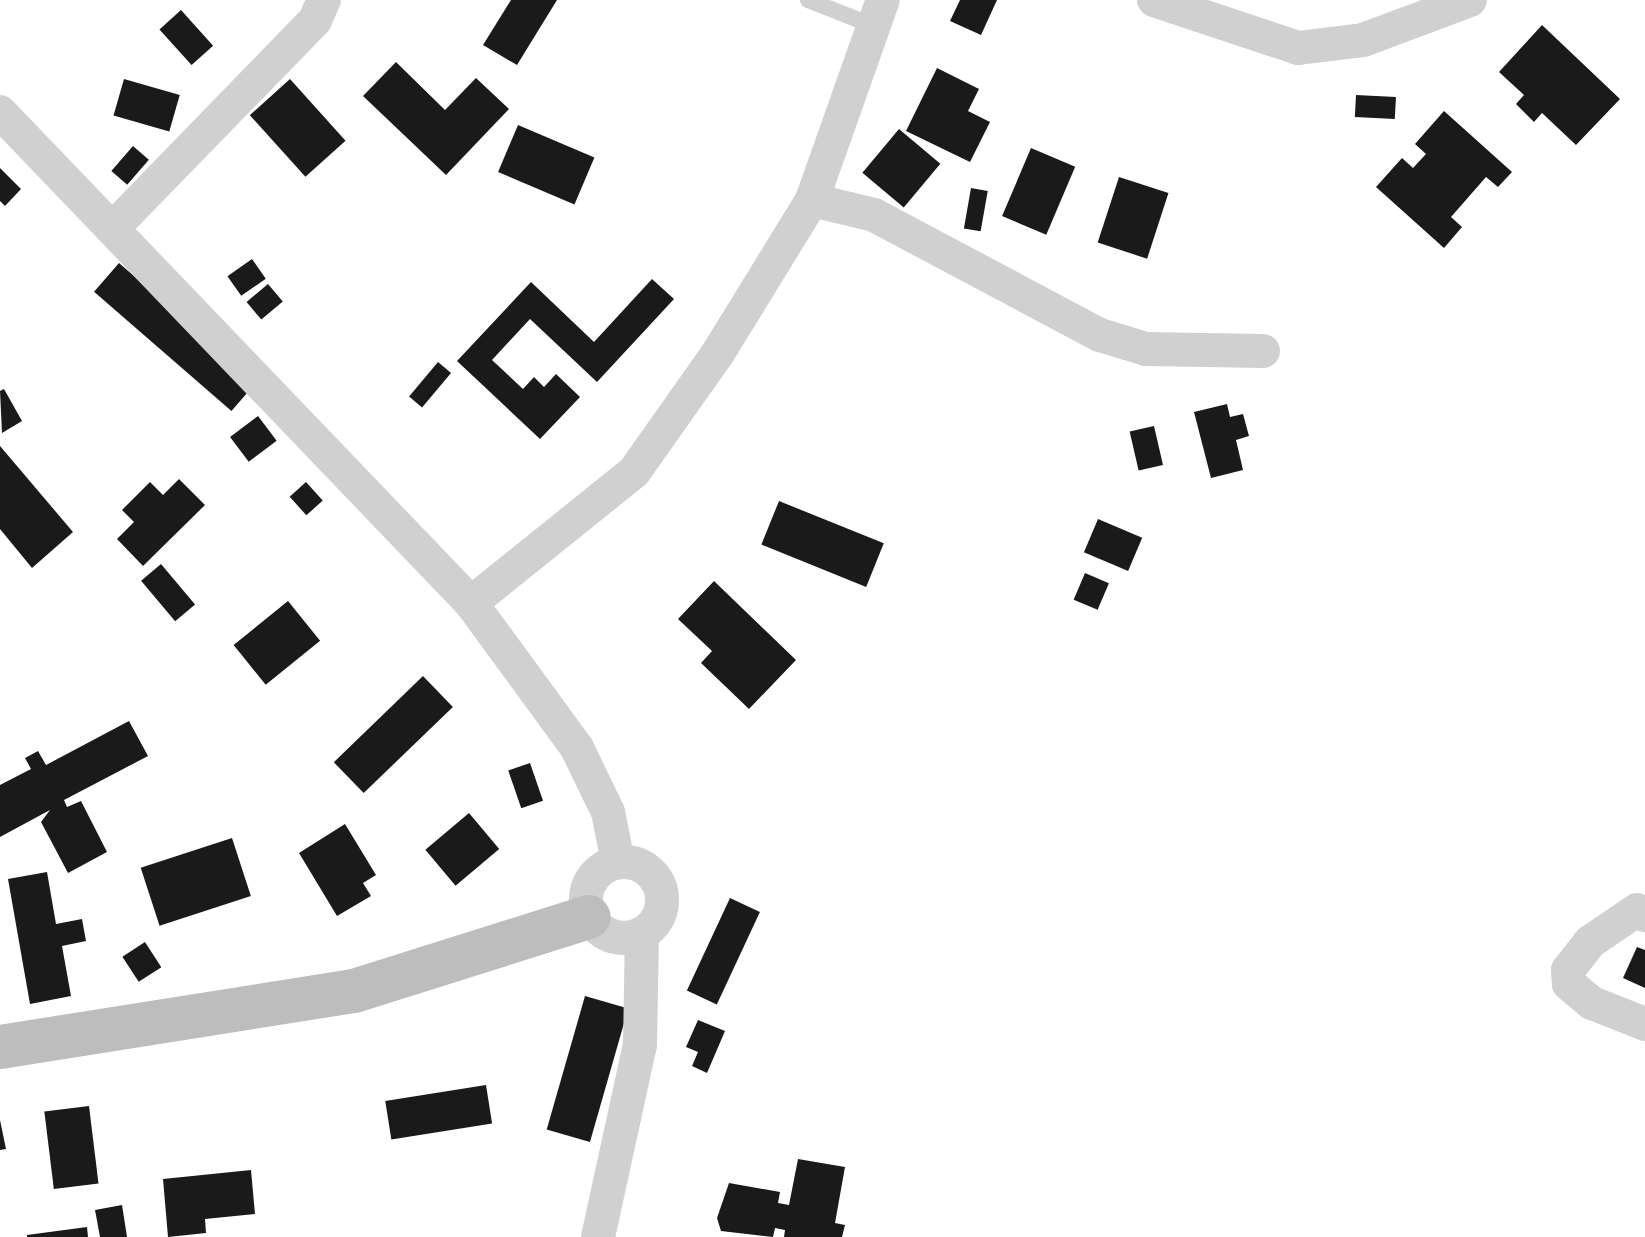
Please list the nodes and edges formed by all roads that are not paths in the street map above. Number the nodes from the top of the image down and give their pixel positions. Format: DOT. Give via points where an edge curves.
graph roads {
  1 [pos="324,0"];
  2 [pos="808,0"];
  3 [pos="1470,0"];
  4 [pos="1180,3"];
  5 [pos="878,13"];
  6 [pos="0,112"];
  7 [pos="812,200"];
  8 [pos="113,228"];
  9 [pos="1263,351"];
  10 [pos="471,603"];
  11 [pos="618,862"];
  12 [pos="1645,915"];
  13 [pos="589,917"];
  14 [pos="642,935"];
  15 [pos="1645,1024"];
  16 [pos="0,1047"];
  17 [pos="598,1237"];
  1 -- 8 [label="street" via="315,20"];
  2 -- 5 [label="lane"];
  3 -- 4 [label="street" via="1363,40 1298,48"];
  5 -- 7 [label="street"];
  6 -- 8 [label="street"];
  7 -- 9 [label="street" via="874,215 1100,335 1146,349"];
  7 -- 10 [label="street" via="634,472"];
  8 -- 10 [label="street"];
  10 -- 11 [label="street" via="577,748 608,812"];
  11 -- 13 [label="street" via="594,876"];
  11 -- 14 [label="street" via="637,863 661,888 663,906"];
  12 -- 15 [label="street" via="1637,910 1590,942 1568,970 1569,984 1592,1003"];
  13 -- 14 [label="street" via="606,935"];
  13 -- 16 [label="street" via="354,991"];
  14 -- 17 [label="street" via="640,1045"];
}
